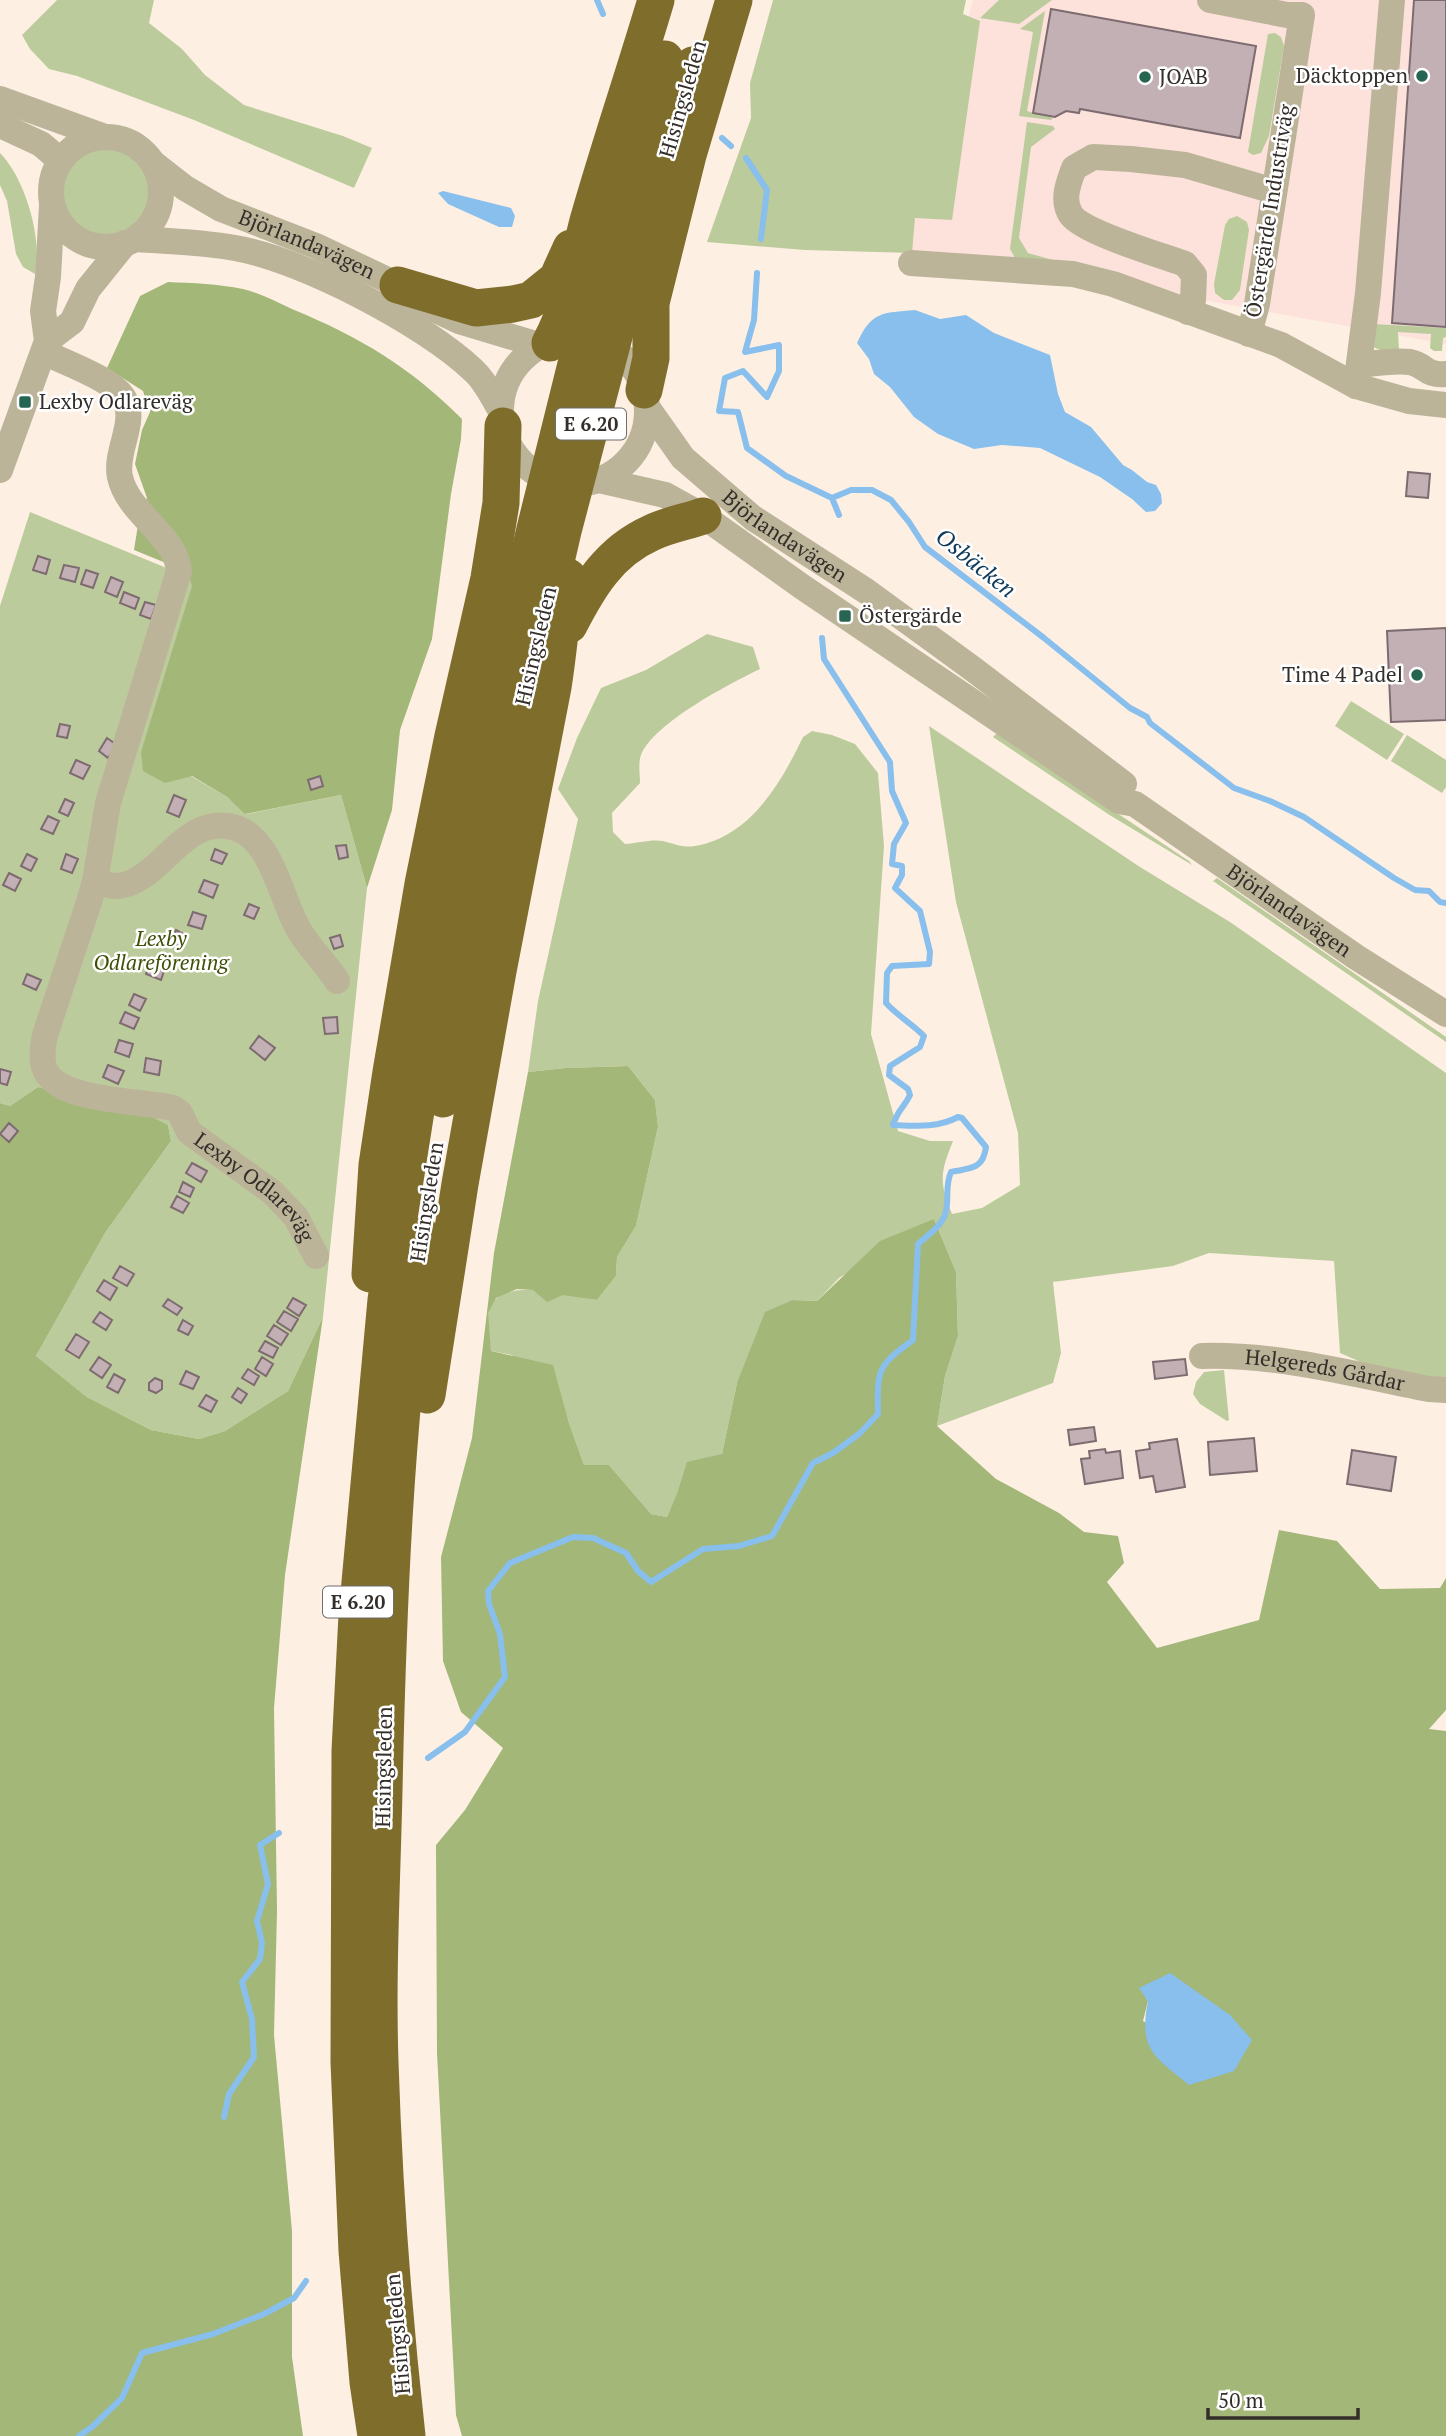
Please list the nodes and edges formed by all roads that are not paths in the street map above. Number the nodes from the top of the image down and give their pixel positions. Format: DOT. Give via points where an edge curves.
graph roads {
  1 [pos="656,0"];
  2 [pos="682,0"];
  3 [pos="712,0"];
  4 [pos="734,0"];
  5 [pos="1210,0"];
  6 [pos="1392,0"];
  7 [pos="1304,8"];
  8 [pos="0,99"];
  9 [pos="0,125"];
  10 [pos="105,137"];
  11 [pos="61,161"];
  12 [pos="153,163"];
  13 [pos="1274,191"];
  14 [pos="52,205"];
  15 [pos="588,221"];
  16 [pos="130,241"];
  17 [pos="911,263"];
  18 [pos="398,285"];
  19 [pos="1188,312"];
  20 [pos="1249,334"];
  21 [pos="546,344"];
  22 [pos="46,347"];
  23 [pos="1446,374"];
  24 [pos="1358,375"];
  25 [pos="646,399"];
  26 [pos="1446,405"];
  27 [pos="502,418"];
  28 [pos="0,470"];
  29 [pos="596,481"];
  30 [pos="703,516"];
  31 [pos="560,645"];
  32 [pos="490,781"];
  33 [pos="1135,804"];
  34 [pos="95,881"];
  35 [pos="337,981"];
  36 [pos="1446,1014"];
  37 [pos="316,1256"];
  38 [pos="1202,1356"];
  39 [pos="1446,1390"];
  40 [pos="377,1395"];
  41 [pos="384,1754"];
  42 [pos="376,2436"];
  43 [pos="408,2436"];
  1 -- 15 [label="highway"];
  2 -- 32 [label="highway, Hisingsleden / E 6.20, bridge" via="587,320"];
  3 -- 32 [label="highway, Hisingsleden / E 6.20, bridge"];
  4 -- 25 [label="highway" via="651,303"];
  5 -- 7 [label="street, Östergärde Industriväg" via="1287,15"];
  6 -- 24 [label="street"];
  7 -- 13 [label="street, Östergärde Industriväg"];
  8 -- 10 [label="street"];
  9 -- 11 [label="street" via="41,144"];
  10 -- 11 [label="street" via="75,146"];
  10 -- 12 [label="street" via="135,145"];
  11 -- 14 [label="street" via="52,183"];
  12 -- 16 [label="street" via="161,187 158,211"];
  12 -- 18 [label="street, Björlandavägen" via="221,209"];
  13 -- 19 [label="street" via="1185,166 1131,159 1093,158 1074,168 1065,192 1070,214 1086,227 1185,264 1194,275"];
  13 -- 20 [label="street, Östergärde Industriväg"];
  14 -- 16 [label="street" via="68,231 85,243 105,247"];
  14 -- 22 [label="street" via="43,312"];
  15 -- 18 [label="highway" via="574,239 557,279 531,300 476,308"];
  15 -- 21 [label="highway" via="571,295"];
  16 -- 22 [label="street" via="89,289 72,322"];
  16 -- 27 [label="street, Björlandavägen" via="236,248 279,259 320,277 401,318 447,350 475,372"];
  17 -- 19 [label="street, Östergärde Industriväg" via="1073,274 1148,295"];
  18 -- 21 [label="street, Björlandavägen" via="459,321"];
  19 -- 20 [label="street, Östergärde Industriväg"];
  20 -- 24 [label="street, Östergärde Industriväg"];
  21 -- 25 [label="street" via="585,339 607,346 634,369"];
  21 -- 27 [label="street" via="525,357 513,373"];
  22 -- 28 [label="street"];
  22 -- 34 [label="street, Lexby Odlareväg" via="123,397 128,415 120,477 134,505 175,552 179,563 178,579 108,803"];
  23 -- 24 [label="street" via="1434,375 1413,363 1393,362"];
  24 -- 26 [label="street, Östergärde Industriväg" via="1409,401"];
  25 -- 29 [label="street" via="646,425 635,451 616,471"];
  25 -- 33 [label="street, Björlandavägen" via="684,458 753,518 866,591 973,669 1128,788"];
  27 -- 29 [label="street" via="508,442 536,473 567,484"];
  27 -- 40 [label="highway" via="500,503 489,578 423,884 377,1166 369,1261"];
  29 -- 30 [label="street, Björlandavägen" via="665,495"];
  29 -- 31 [label="highway" via="579,523 559,623"];
  30 -- 31 [label="highway" via="651,532 604,567"];
  30 -- 33 [label="street, Björlandavägen" via="1119,801"];
  31 -- 41 [label="highway" via="495,984 431,1358"];
  32 -- 40 [label="highway, Hisingsleden / E 6.20" via="432,1010 386,1300"];
  32 -- 41 [label="highway, Hisingsleden / E 6.20" via="401,1394"];
  33 -- 36 [label="street, Björlandavägen"];
  34 -- 35 [label="street" via="118,887 142,876 189,836 209,827 239,829 263,850 300,933"];
  34 -- 37 [label="street, Lexby Odlareväg" via="45,1035 44,1068 67,1090 173,1108 189,1132 272,1192 296,1217"];
  38 -- 39 [label="street, Helgereds Gårdar" via="1243,1355 1297,1362"];
  40 -- 42 [label="highway, Hisingsleden / E 6.20" via="357,1615 348,1926 358,2251"];
  41 -- 43 [label="highway, Hisingsleden / E 6.20" via="380,2061 391,2260"];
}
